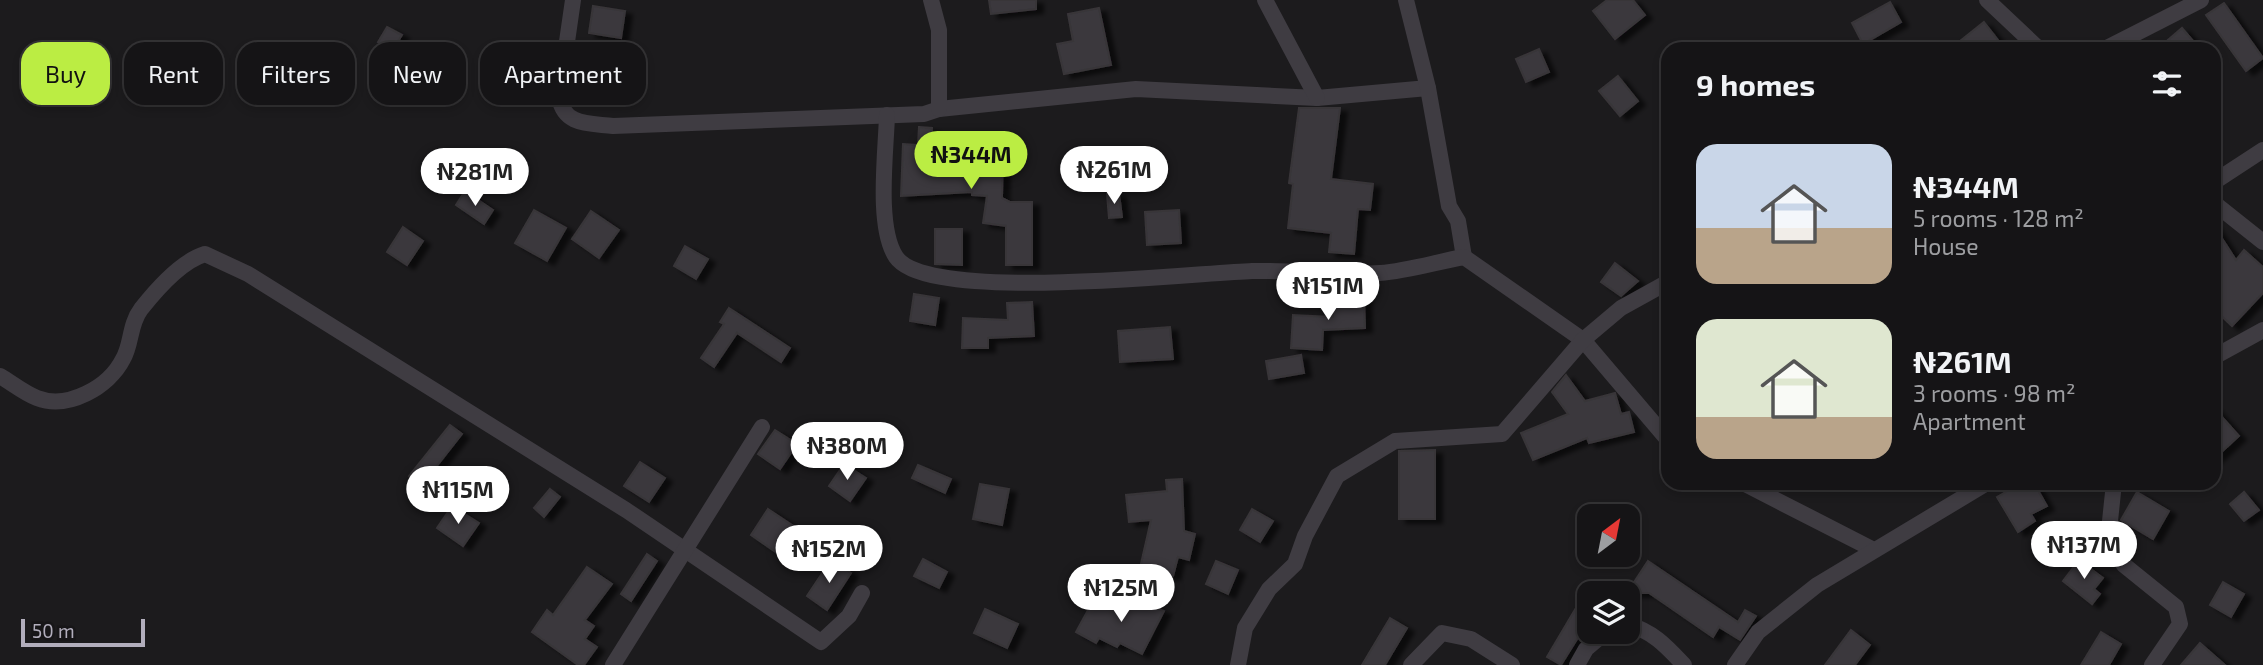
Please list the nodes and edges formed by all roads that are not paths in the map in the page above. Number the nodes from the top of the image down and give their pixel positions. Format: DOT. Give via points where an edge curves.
graph roads {
  1 [pos="573,0"];
  2 [pos="931,0"];
  3 [pos="1265,0"];
  4 [pos="1406,0"];
  5 [pos="1987,0"];
  6 [pos="2201,0"];
  7 [pos="2032,42"];
  8 [pos="2119,42"];
  9 [pos="1428,88"];
  10 [pos="1317,98"];
  11 [pos="939,109"];
  12 [pos="887,115"];
  13 [pos="2263,150"];
  14 [pos="2221,177"];
  15 [pos="2221,209"];
  16 [pos="2263,242"];
  17 [pos="1464,257"];
  18 [pos="1661,286"];
  19 [pos="2263,330"];
  20 [pos="1583,340"];
  21 [pos="2221,353"];
  22 [pos="0,376"];
  23 [pos="762,427"];
  24 [pos="1661,432"];
  25 [pos="1757,490"];
  26 [pos="1975,490"];
  27 [pos="2112,490"];
  28 [pos="686,550"];
  29 [pos="1874,550"];
  30 [pos="862,593"];
  31 [pos="1640,628"];
  32 [pos="1592,644"];
  33 [pos="613,665"];
  34 [pos="1238,665"];
  35 [pos="1411,665"];
  36 [pos="1512,665"];
  37 [pos="1577,665"];
  38 [pos="1684,665"];
  39 [pos="1735,665"];
  40 [pos="2152,665"];
  1 -- 12 [label="street" via="559,97 561,111 573,122 613,126"];
  2 -- 11 [label="street" via="939,30"];
  3 -- 10 [label="street"];
  4 -- 9 [label="street"];
  5 -- 7 [label="street"];
  6 -- 8 [label="street"];
  9 -- 10 [label="street"];
  9 -- 17 [label="street" via="1449,206 1458,221"];
  10 -- 11 [label="street" via="1136,89"];
  11 -- 12 [label="street"];
  12 -- 17 [label="street" via="886,233 897,258 922,271 958,279 1043,284 1253,271 1381,273"];
  13 -- 14 [label="street"];
  15 -- 16 [label="street"];
  17 -- 20 [label="street"];
  18 -- 20 [label="street" via="1621,308"];
  19 -- 21 [label="street"];
  20 -- 24 [label="street"];
  20 -- 34 [label="street" via="1502,434 1395,441 1337,476 1295,564 1269,589 1245,628"];
  22 -- 28 [label="street" via="38,399 62,402 78,398 115,372 140,310 192,258 205,254 248,274"];
  23 -- 28 [label="street"];
  25 -- 29 [label="street"];
  26 -- 29 [label="street"];
  27 -- 40 [label="street" via="2112,547 2123,565 2176,607 2180,624"];
  28 -- 30 [label="street" via="821,642 849,616"];
  28 -- 33 [label="street"];
  29 -- 39 [label="street" via="1773,618"];
  31 -- 38 [label="street"];
  32 -- 37 [label="street"];
  35 -- 36 [label="street" via="1441,633 1471,639"];
}
